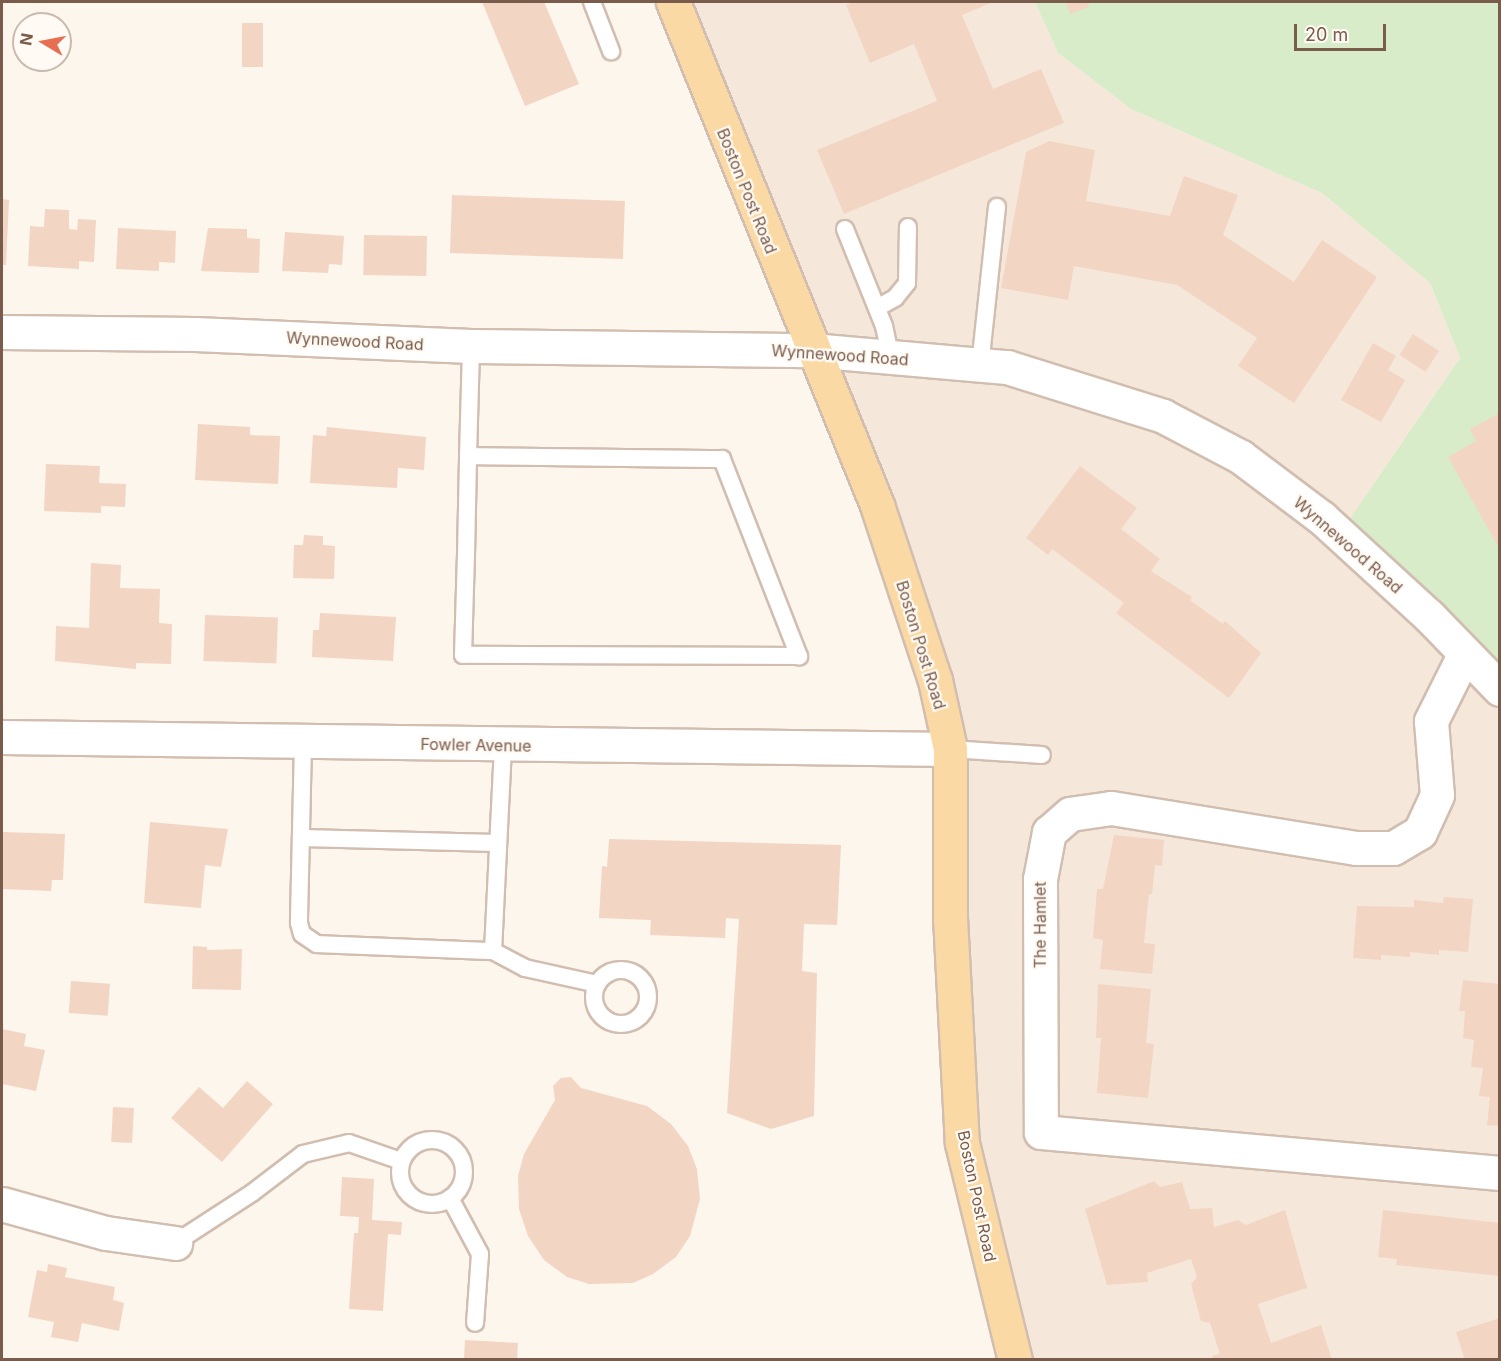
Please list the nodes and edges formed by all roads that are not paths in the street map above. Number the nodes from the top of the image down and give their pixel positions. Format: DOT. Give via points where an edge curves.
graph roads {
  1 [pos="592,2"];
  2 [pos="673,2"];
  3 [pos="611,51"];
  4 [pos="997,207"];
  5 [pos="908,226"];
  6 [pos="845,229"];
  7 [pos="877,308"];
  8 [pos="2,332"];
  9 [pos="471,346"];
  10 [pos="812,350"];
  11 [pos="891,359"];
  12 [pos="980,366"];
  13 [pos="468,456"];
  14 [pos="1464,655"];
  15 [pos="1500,689"];
  16 [pos="2,737"];
  17 [pos="303,743"];
  18 [pos="503,745"];
  19 [pos="950,749"];
  20 [pos="1042,755"];
  21 [pos="301,838"];
  22 [pos="498,843"];
  23 [pos="493,951"];
  24 [pos="597,984"];
  25 [pos="401,1161"];
  26 [pos="1500,1173"];
  27 [pos="450,1198"];
  28 [pos="2,1204"];
  29 [pos="175,1243"];
  30 [pos="476,1323"];
  31 [pos="1015,1359"];
  1 -- 3 [label="lane"];
  2 -- 10 [label="main road, Boston Post Road"];
  4 -- 12 [label="lane"];
  5 -- 7 [label="lane" via="907,282 895,298"];
  6 -- 7 [label="lane"];
  7 -- 11 [label="lane"];
  8 -- 9 [label="street, Wynnewood Road" via="195,334"];
  9 -- 10 [label="street, Wynnewood Road"];
  9 -- 13 [label="lane"];
  10 -- 11 [label="street, Wynnewood Road"];
  10 -- 19 [label="main road, Boston Post Road" via="877,505 935,680"];
  11 -- 12 [label="street, Wynnewood Road"];
  12 -- 14 [label="street, Wynnewood Road" via="1007,367 1163,416 1241,457 1322,518"];
  13 -- 13 [label="lane" via="463,655 799,656 722,459"];
  14 -- 15 [label="street, Wynnewood Road"];
  14 -- 26 [label="street, The Hamlet" via="1431,720 1437,795 1420,832 1393,848 1356,848 1111,808 1070,814 1049,832 1040,879 1041,1132"];
  16 -- 17 [label="street, Fowler Avenue"];
  17 -- 18 [label="street, Fowler Avenue"];
  17 -- 21 [label="lane"];
  18 -- 19 [label="street, Fowler Avenue"];
  18 -- 22 [label="lane"];
  19 -- 20 [label="lane"];
  19 -- 31 [label="main road, Boston Post Road" via="950,917 962,1143"];
  21 -- 22 [label="lane"];
  21 -- 23 [label="lane" via="299,923 302,934 317,944"];
  22 -- 23 [label="lane"];
  23 -- 24 [label="lane" via="525,968"];
  25 -- 27 [label="lane" via="401,1181 412,1197 431,1204"];
  25 -- 27 [label="lane" via="416,1144 437,1140 448,1143 456,1150 464,1171 458,1191"];
  25 -- 29 [label="lane" via="349,1143 303,1154"];
  27 -- 30 [label="lane" via="480,1254"];
  28 -- 29 [label="street" via="106,1233"];
}
